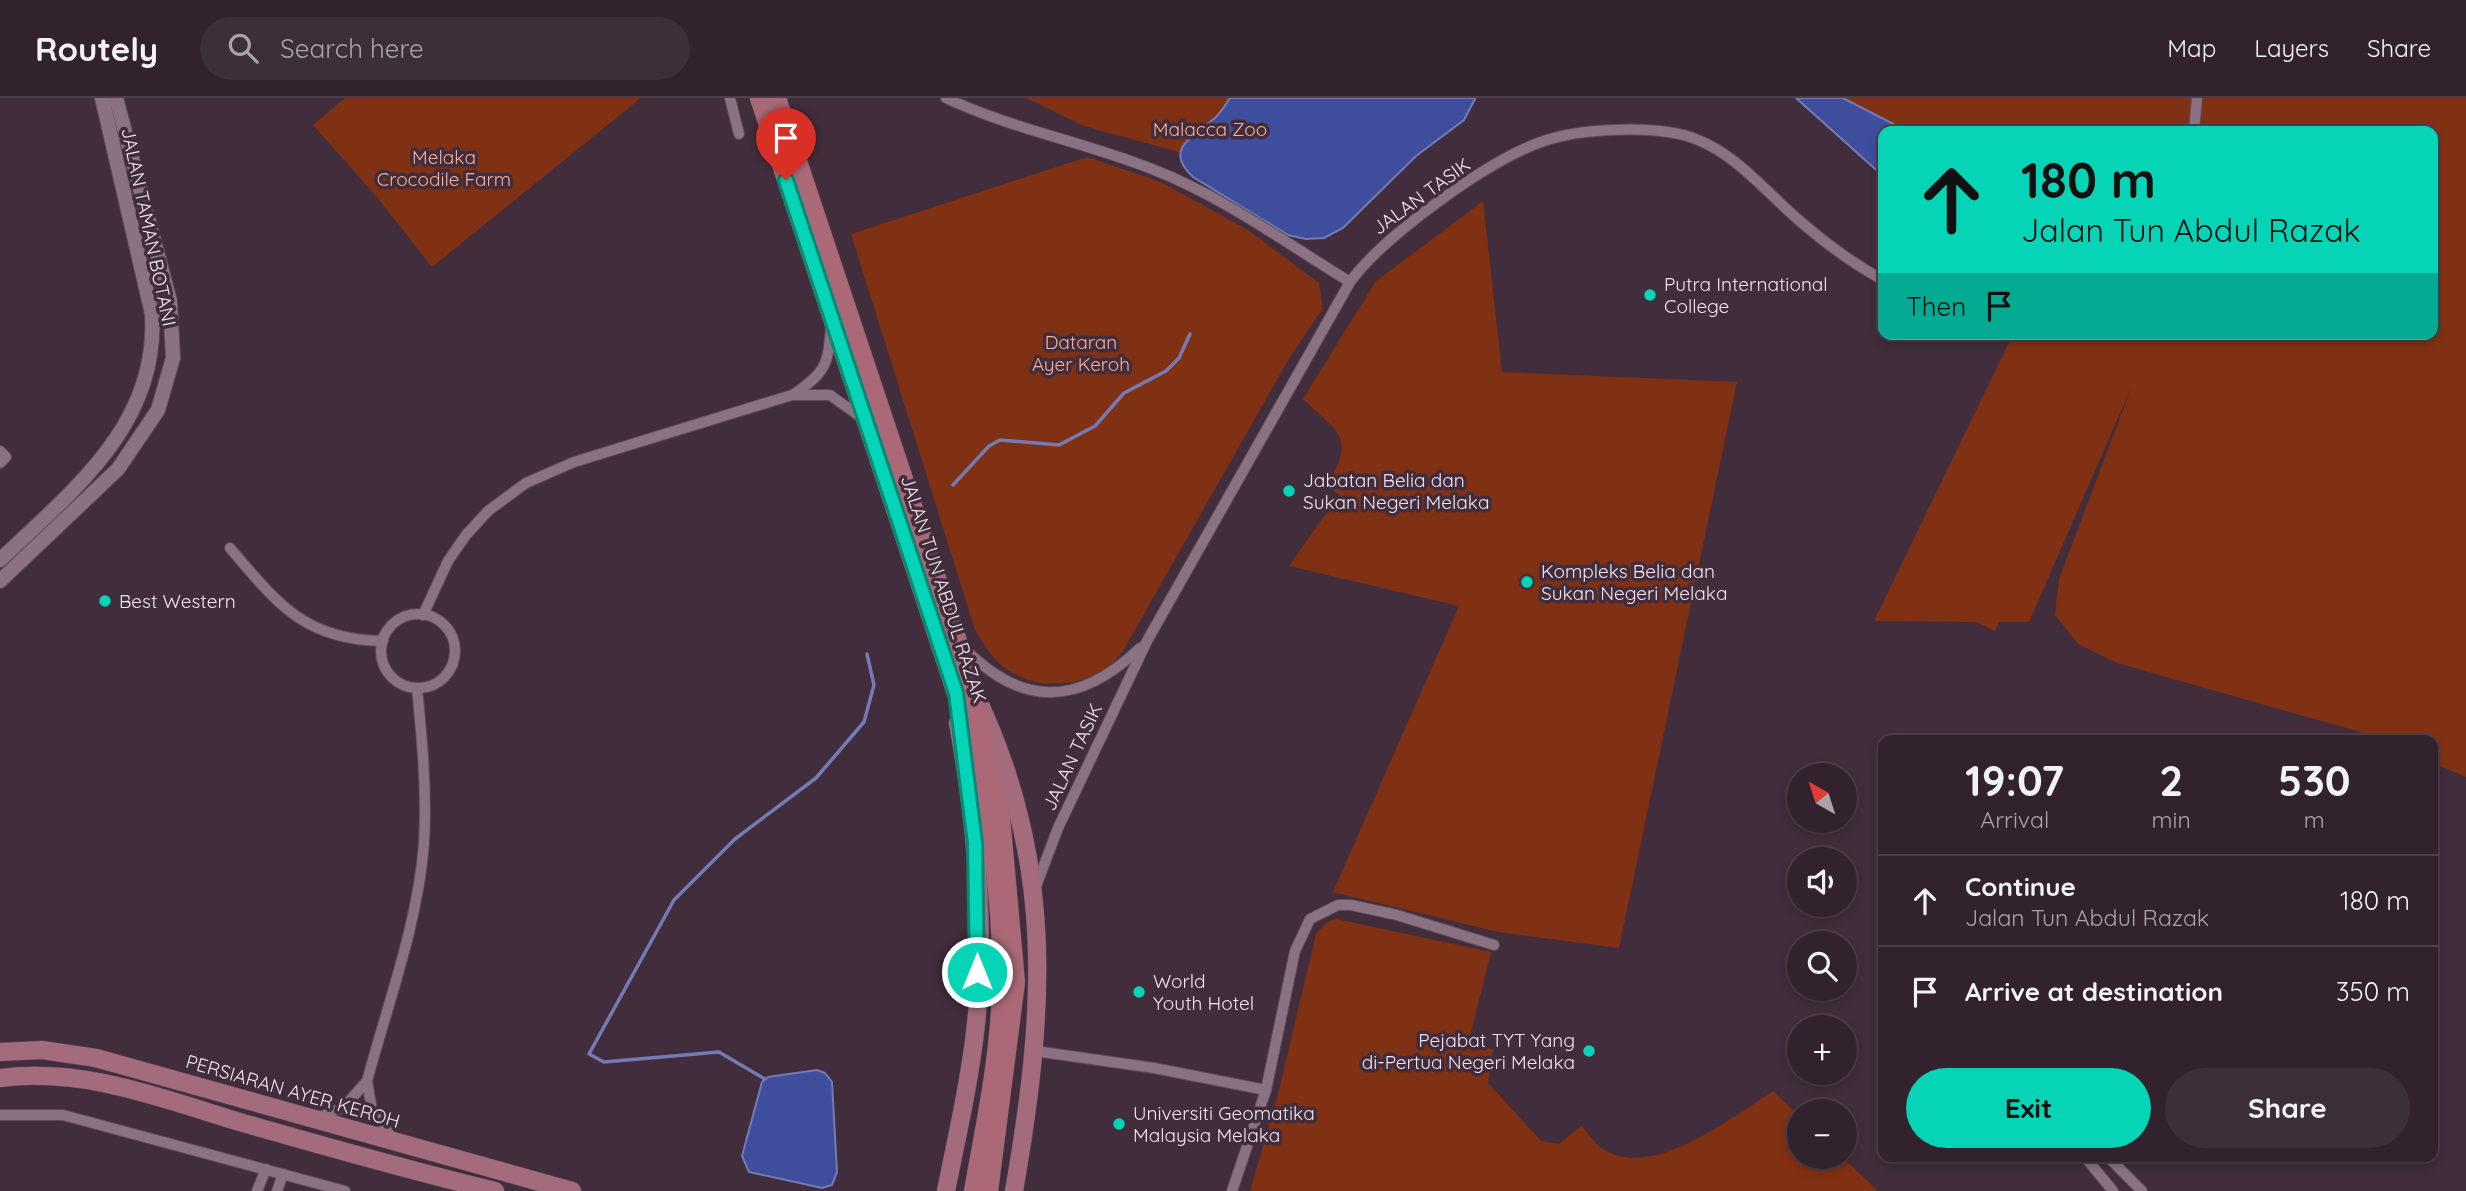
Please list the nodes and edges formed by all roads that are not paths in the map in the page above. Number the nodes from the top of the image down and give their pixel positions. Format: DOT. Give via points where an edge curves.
graph roads {
  1 [pos="102,98"];
  2 [pos="116,98"];
  3 [pos="730,98"];
  4 [pos="760,98"];
  5 [pos="777,98"];
  6 [pos="946,98"];
  7 [pos="2197,98"];
  8 [pos="2194,126"];
  9 [pos="739,134"];
  10 [pos="1878,277"];
  11 [pos="1350,282"];
  12 [pos="831,316"];
  13 [pos="792,395"];
  14 [pos="868,423"];
  15 [pos="0,451"];
  16 [pos="0,463"];
  17 [pos="230,548"];
  18 [pos="0,560"];
  19 [pos="21,563"];
  20 [pos="0,566"];
  21 [pos="0,581"];
  22 [pos="423,615"];
  23 [pos="383,641"];
  24 [pos="958,641"];
  25 [pos="1147,641"];
  26 [pos="417,688"];
  27 [pos="963,688"];
  28 [pos="1034,891"];
  29 [pos="1494,945"];
  30 [pos="1007,960"];
  31 [pos="1035,1051"];
  32 [pos="0,1052"];
  33 [pos="0,1077"];
  34 [pos="367,1081"];
  35 [pos="1266,1090"];
  36 [pos="0,1115"];
  37 [pos="314,1119"];
  38 [pos="397,1143"];
  39 [pos="2089,1162"];
  40 [pos="2113,1162"];
  41 [pos="266,1169"];
  42 [pos="283,1174"];
  43 [pos="257,1191"];
  44 [pos="277,1191"];
  45 [pos="345,1191"];
  46 [pos="495,1191"];
  47 [pos="572,1191"];
  48 [pos="946,1191"];
  49 [pos="973,1191"];
  50 [pos="989,1191"];
  51 [pos="1014,1191"];
  52 [pos="1232,1191"];
  53 [pos="2113,1191"];
  54 [pos="2142,1191"];
  1 -- 18 [label="street, JALAN TAMAN BOTANI" via="152,314 147,377 131,418 102,460"];
  2 -- 19 [label="street, JALAN TAMAN BOTANI" via="170,301 173,358 158,410 140,441 118,469"];
  3 -- 9 [label="street"];
  4 -- 12 [label="highway, JALAN TUN ABDUL RAZAK"];
  5 -- 24 [label="highway, JALAN TUN ABDUL RAZAK"];
  6 -- 11 [label="street" via="985,117 1152,169 1206,195"];
  7 -- 8 [label="street"];
  10 -- 11 [label="street, JALAN TASIK" via="1816,235 1718,151 1697,139 1635,128 1554,138 1500,161 1385,243"];
  11 -- 25 [label="street, JALAN TASIK"];
  12 -- 13 [label="street" via="829,358 822,371"];
  12 -- 14 [label="highway, JALAN TUN ABDUL RAZAK"];
  13 -- 14 [label="street" via="830,395"];
  13 -- 22 [label="street" via="574,462 526,483 488,511 466,535 448,561"];
  14 -- 27 [label="highway, JALAN TUN ABDUL RAZAK"];
  15 -- 16 [label="street" via="6,457"];
  17 -- 23 [label="street" via="285,610 306,623 335,635"];
  19 -- 20 [label="street"];
  19 -- 21 [label="street, JALAN TAMAN BOTANI"];
  22 -- 23 [label="street" via="394,624"];
  22 -- 26 [label="street" via="443,624 455,643 455,654 447,675"];
  23 -- 26 [label="street" via="381,652 388,673"];
  24 -- 25 [label="street, JALAN TASIK" via="982,667 1002,680 1061,692 1086,688 1119,668"];
  24 -- 27 [label="highway, JALAN TUN ABDUL RAZAK"];
  25 -- 28 [label="street, JALAN TASIK" via="1058,828"];
  26 -- 34 [label="street" via="424,843 414,906"];
  27 -- 28 [label="main road" via="1003,767"];
  27 -- 30 [label="highway, JALAN TUN ABDUL RAZAK"];
  27 -- 48 [label="main road" via="975,843 977,1021"];
  28 -- 31 [label="main road" via="1039,989"];
  29 -- 35 [label="street" via="1351,905 1338,905 1310,919 1295,951"];
  30 -- 49 [label="highway, JALAN TUN ABDUL RAZAK"];
  30 -- 50 [label="highway, JALAN TUN ABDUL RAZAK" via="1016,982"];
  31 -- 35 [label="street"];
  31 -- 51 [label="main road"];
  32 -- 37 [label="main road, PERSIARAN AYER KEROH" via="42,1049 87,1056"];
  33 -- 46 [label="main road" via="41,1074 92,1079"];
  34 -- 37 [label="street" via="344,1107"];
  34 -- 38 [label="street" via="372,1110"];
  35 -- 52 [label="street"];
  36 -- 41 [label="street" via="63,1115"];
  37 -- 38 [label="main road, PERSIARAN AYER KEROH"];
  38 -- 47 [label="main road, PERSIARAN AYER KEROH"];
  39 -- 53 [label="street"];
  40 -- 54 [label="street"];
  41 -- 42 [label="street"];
  41 -- 43 [label="street"];
  42 -- 44 [label="street"];
  42 -- 45 [label="street"];
}
